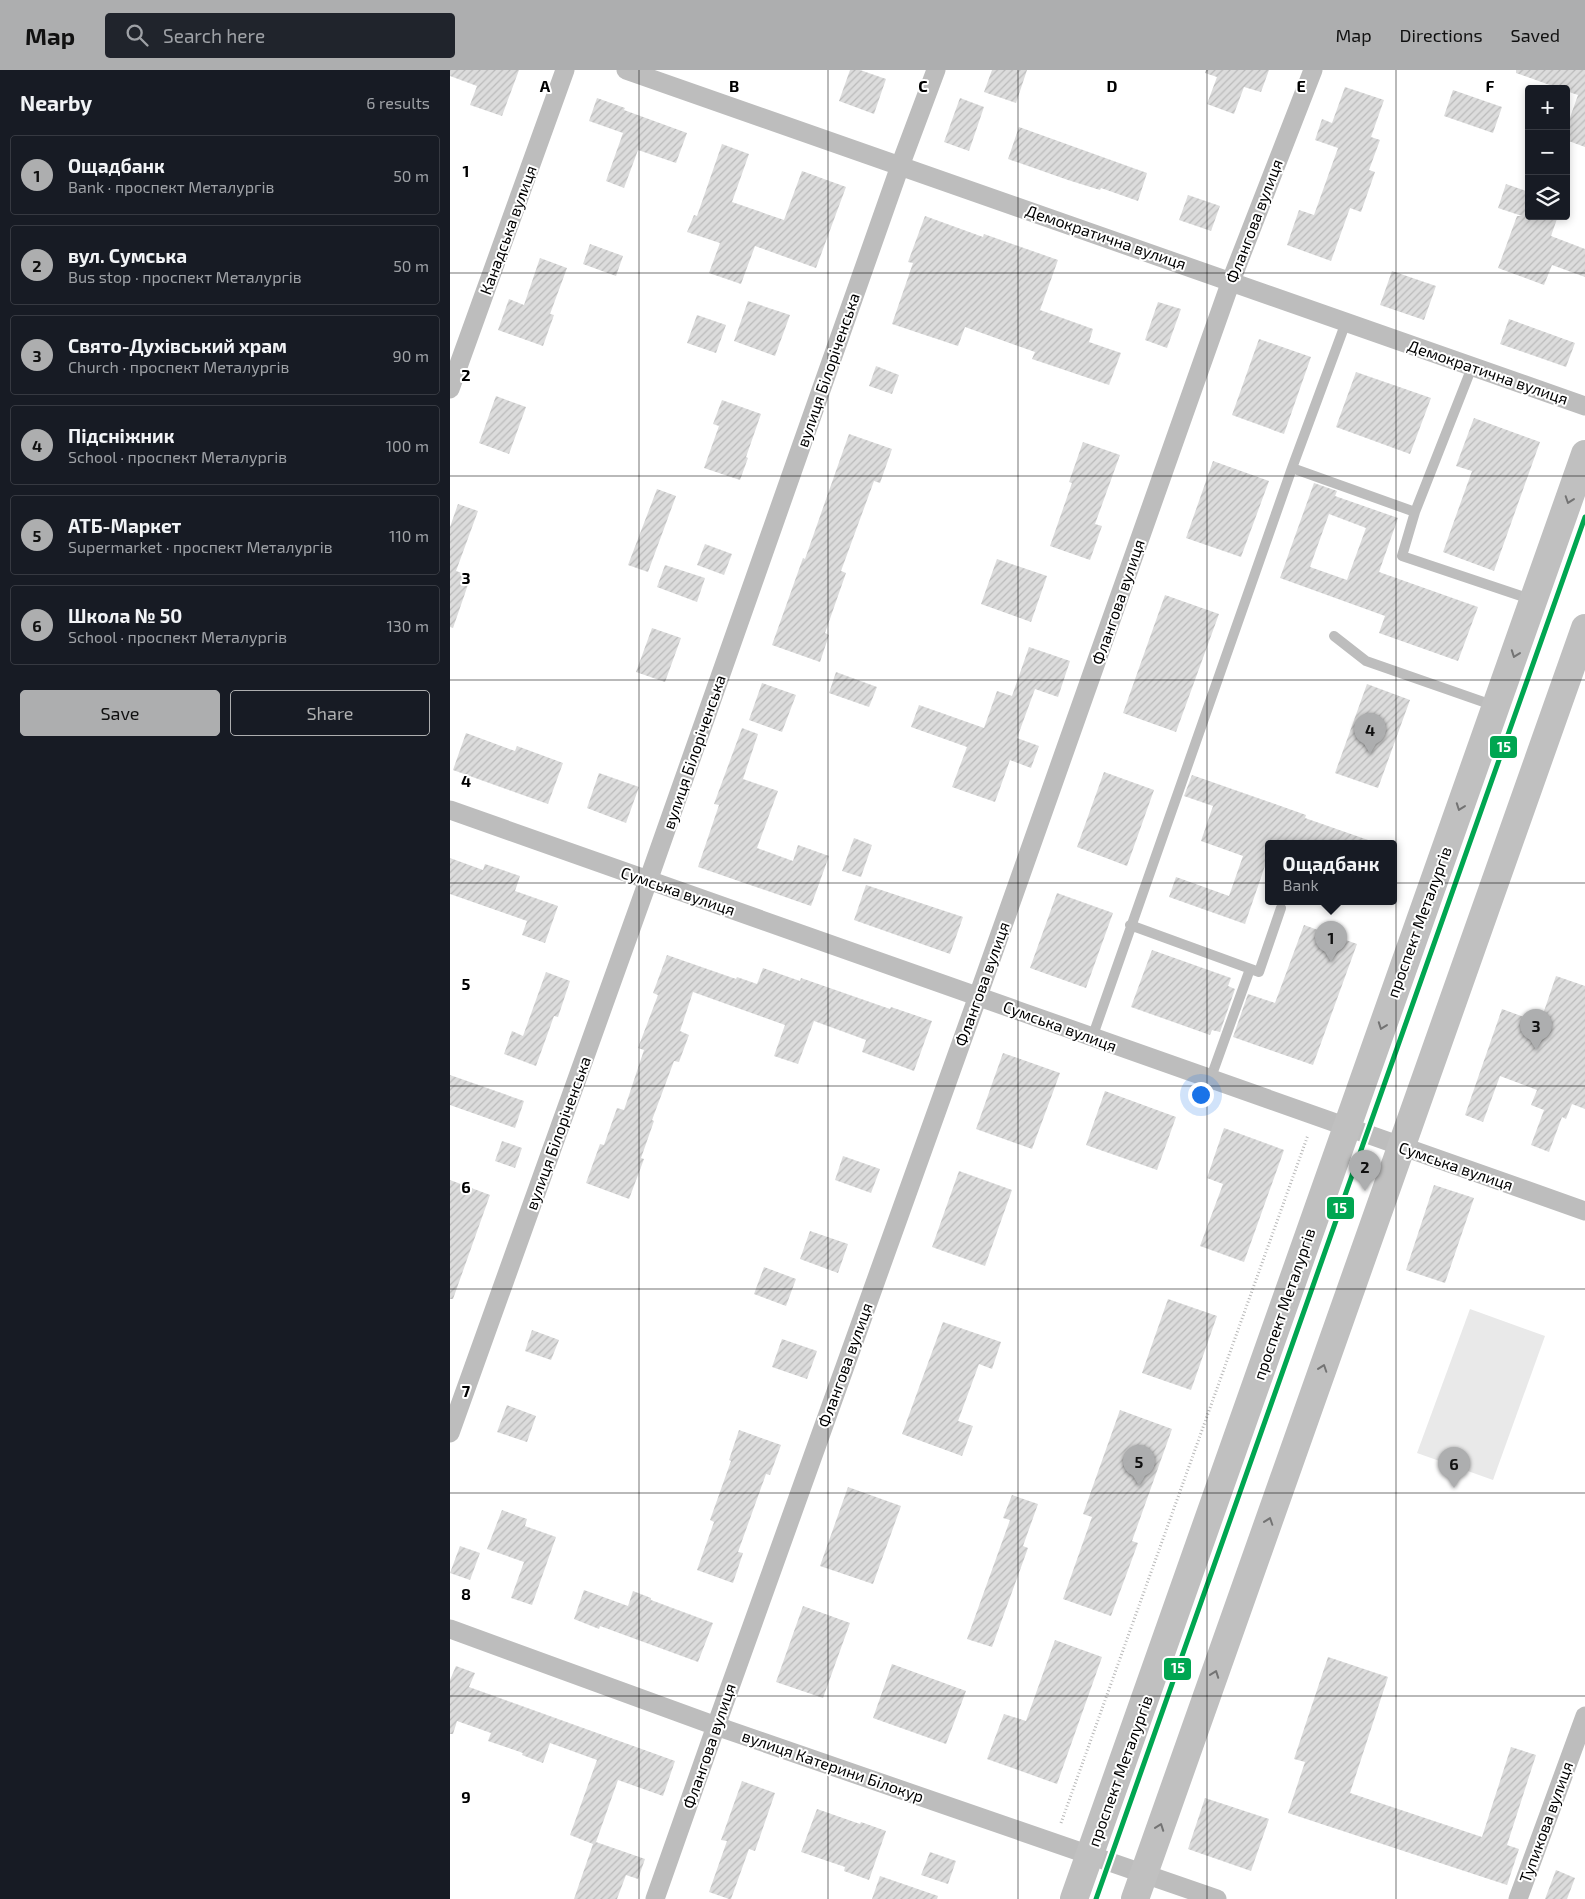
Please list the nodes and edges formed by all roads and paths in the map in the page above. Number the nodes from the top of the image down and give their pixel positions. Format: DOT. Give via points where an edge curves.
graph roads {
  1 [pos="565,70"];
  2 [pos="626,70"];
  3 [pos="936,70"];
  4 [pos="1313,70"];
  5 [pos="900,166"];
  6 [pos="1231,281"];
  7 [pos="1346,322"];
  8 [pos="1472,367"];
  9 [pos="450,389"];
  10 [pos="1585,406"];
  11 [pos="1585,454"];
  12 [pos="1292,468"];
  13 [pos="1415,512"];
  14 [pos="1533,600"];
  15 [pos="1585,628"];
  16 [pos="1334,636"];
  17 [pos="1496,706"];
  18 [pos="450,810"];
  19 [pos="648,881"];
  20 [pos="1281,908"];
  21 [pos="1130,925"];
  22 [pos="1250,969"];
  23 [pos="978,996"];
  24 [pos="1092,1038"];
  25 [pos="1210,1080"];
  26 [pos="1315,1116"];
  27 [pos="1346,1127"];
  28 [pos="1402,1147"];
  29 [pos="1585,1211"];
  30 [pos="450,1433"];
  31 [pos="450,1629"];
  32 [pos="1585,1716"];
  33 [pos="716,1726"];
  34 [pos="1055,1843"];
  35 [pos="1090,1855"];
  36 [pos="1144,1873"];
  37 [pos="655,1899"];
  38 [pos="1074,1899"];
  39 [pos="1135,1899"];
  40 [pos="1217,1899"];
  41 [pos="1518,1899"];
  1 -- 9 [label="street, Канадська вулиця"];
  2 -- 5 [label="street, Демократична вулиця"];
  3 -- 5 [label="street, вулиця Білоріченська"];
  4 -- 6 [label="street, Флангова вулиця"];
  5 -- 6 [label="street, Демократична вулиця"];
  5 -- 19 [label="street, вулиця Білоріченська"];
  6 -- 7 [label="street, Демократична вулиця"];
  6 -- 23 [label="street, Флангова вулиця"];
  7 -- 8 [label="street, Демократична вулиця"];
  7 -- 12 [label="lane"];
  8 -- 10 [label="street, Демократична вулиця"];
  8 -- 13 [label="lane"];
  11 -- 14 [label="main road, проспект Металургів, one-way"];
  12 -- 13 [label="lane"];
  12 -- 21 [label="lane"];
  13 -- 14 [label="lane" via="1402,556"];
  14 -- 17 [label="main road, проспект Металургів, one-way"];
  15 -- 28 [label="main road"];
  16 -- 17 [label="lane" via="1366,661"];
  17 -- 27 [label="main road, проспект Металургів, one-way"];
  18 -- 19 [label="street, Сумська вулиця"];
  19 -- 23 [label="street, Сумська вулиця"];
  19 -- 30 [label="street, вулиця Білоріченська"];
  20 -- 22 [label="lane" via="1259,972"];
  21 -- 22 [label="lane"];
  21 -- 24 [label="lane"];
  22 -- 25 [label="lane"];
  23 -- 24 [label="street, Сумська вулиця"];
  23 -- 33 [label="street, Флангова вулиця"];
  24 -- 25 [label="street, Сумська вулиця"];
  25 -- 26 [label="street, Сумська вулиця"];
  26 -- 27 [label="street, Сумська вулиця"];
  26 -- 34 [label="path"];
  27 -- 28 [label="street, Сумська вулиця"];
  27 -- 35 [label="main road, проспект Металургів"];
  28 -- 29 [label="street, Сумська вулиця"];
  36 -- 28 [label="main road, one-way"];
  31 -- 33 [label="street, вулиця Катерини Білокур"];
  32 -- 41 [label="street, Тупикова вулиця"];
  33 -- 34 [label="street, вулиця Катерини Білокур"];
  33 -- 37 [label="street, Флангова вулиця"];
  34 -- 35 [label="street, вулиця Катерини Білокур"];
  35 -- 36 [label="street, вулиця Катерини Білокур"];
  35 -- 38 [label="main road, проспект Металургів"];
  36 -- 39 [label="main road"];
  36 -- 40 [label="street, вулиця Катерини Білокур"];
}
